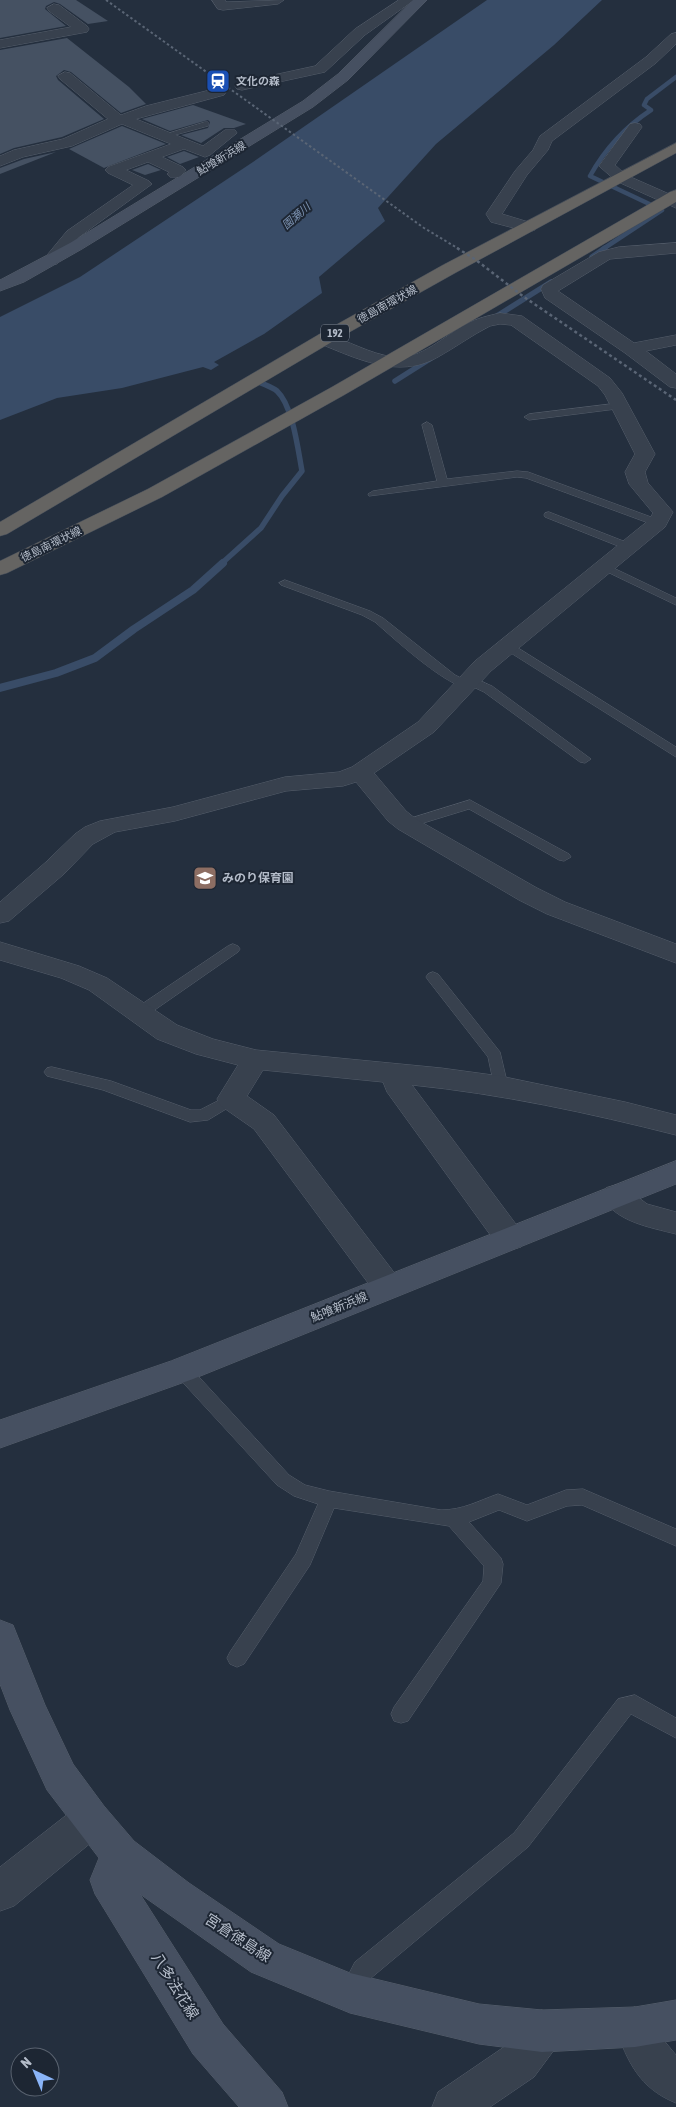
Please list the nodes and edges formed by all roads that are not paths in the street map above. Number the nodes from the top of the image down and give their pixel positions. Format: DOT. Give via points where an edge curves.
graph roads {
  1 [pos="218,0"];
  2 [pos="278,0"];
  3 [pos="408,0"];
  4 [pos="421,0"];
  5 [pos="54,8"];
  6 [pos="676,37"];
  7 [pos="0,44"];
  8 [pos="65,76"];
  9 [pos="242,86"];
  10 [pos="220,92"];
  11 [pos="121,120"];
  12 [pos="205,124"];
  13 [pos="635,127"];
  14 [pos="230,133"];
  15 [pos="164,136"];
  16 [pos="184,144"];
  17 [pos="676,147"];
  18 [pos="148,157"];
  19 [pos="0,161"];
  20 [pos="175,174"];
  21 [pos="621,178"];
  22 [pos="673,199"];
  23 [pos="529,227"];
  24 [pos="676,248"];
  25 [pos="52,260"];
  26 [pos="0,286"];
  27 [pos="324,339"];
  28 [pos="676,340"];
  29 [pos="631,348"];
  30 [pos="388,362"];
  31 [pos="676,383"];
  32 [pos="620,406"];
  33 [pos="529,417"];
  34 [pos="427,425"];
  35 [pos="443,483"];
  36 [pos="373,494"];
  37 [pos="549,515"];
  38 [pos="658,522"];
  39 [pos="0,530"];
  40 [pos="627,546"];
  41 [pos="603,566"];
  42 [pos="0,569"];
  43 [pos="285,583"];
  44 [pos="676,602"];
  45 [pos="506,645"];
  46 [pos="468,683"];
  47 [pos="676,753"];
  48 [pos="585,759"];
  49 [pos="360,772"];
  50 [pos="407,824"];
  51 [pos="564,857"];
  52 [pos="0,915"];
  53 [pos="234,949"];
  54 [pos="0,951"];
  55 [pos="676,954"];
  56 [pos="433,977"];
  57 [pos="141,1012"];
  58 [pos="256,1060"];
  59 [pos="52,1072"];
  60 [pos="398,1074"];
  61 [pos="500,1086"];
  62 [pos="231,1099"];
  63 [pos="676,1125"];
  64 [pos="676,1172"];
  65 [pos="616,1196"];
  66 [pos="676,1224"];
  67 [pos="510,1239"];
  68 [pos="388,1287"];
  69 [pos="182,1370"];
  70 [pos="0,1434"];
  71 [pos="329,1499"];
  72 [pos="454,1518"];
  73 [pos="676,1538"];
  74 [pos="0,1636"];
  75 [pos="237,1658"];
  76 [pos="401,1714"];
  77 [pos="676,1729"];
  78 [pos="91,1819"];
  79 [pos="120,1854"];
  80 [pos="0,1892"];
  81 [pos="350,1993"];
  82 [pos="676,2020"];
  83 [pos="635,2026"];
  84 [pos="542,2031"];
  85 [pos="676,2082"];
  86 [pos="267,2107"];
  87 [pos="452,2107"];
  1 -- 2 [label="street" via="223,6"];
  3 -- 9 [label="street" via="360,32 320,68"];
  4 -- 25 [label="main road, 鮎喰新浜線" via="343,77 308,104"];
  5 -- 7 [label="street" via="82,29"];
  6 -- 23 [label="street" via="545,139 542,150 521,173 494,214 497,219"];
  8 -- 11 [label="street"];
  10 -- 11 [label="street"];
  11 -- 15 [label="street"];
  11 -- 19 [label="street" via="66,143 19,153"];
  12 -- 15 [label="lane"];
  13 -- 21 [label="street" via="606,166"];
  14 -- 16 [label="street" via="205,152"];
  15 -- 16 [label="street"];
  16 -- 18 [label="street"];
  17 -- 21 [label="highway, 徳島南環状線 / 192"];
  18 -- 20 [label="street" via="178,170"];
  18 -- 25 [label="street" via="113,170 144,184 74,234"];
  21 -- 22 [label="street"];
  21 -- 23 [label="highway, 徳島南環状線 / 192"];
  22 -- 30 [label="highway, 徳島南環状線"];
  23 -- 27 [label="highway, 徳島南環状線 / 192"];
  24 -- 29 [label="street" via="605,255 549,289 551,294"];
  25 -- 26 [label="main road, 鮎喰新浜線"];
  27 -- 30 [label="street"];
  27 -- 39 [label="highway, 徳島南環状線 / 192"];
  28 -- 29 [label="street"];
  29 -- 31 [label="street"];
  30 -- 32 [label="street" via="420,360 486,320 505,317 516,320 604,382"];
  30 -- 42 [label="highway, 徳島南環状線" via="155,493"];
  32 -- 33 [label="lane"];
  32 -- 38 [label="street" via="642,446 644,454 635,472 639,484 663,512"];
  34 -- 35 [label="lane"];
  35 -- 36 [label="lane"];
  35 -- 38 [label="lane" via="528,475"];
  37 -- 40 [label="lane"];
  38 -- 40 [label="street"];
  40 -- 41 [label="street"];
  41 -- 44 [label="lane"];
  41 -- 45 [label="street"];
  43 -- 46 [label="lane" via="379,620 451,678"];
  45 -- 46 [label="street"];
  45 -- 47 [label="lane"];
  46 -- 48 [label="lane" via="488,689"];
  46 -- 49 [label="street" via="426,727"];
  49 -- 50 [label="street"];
  49 -- 52 [label="street" via="343,778 286,784 175,814 109,826 84,839"];
  50 -- 51 [label="lane" via="470,804"];
  50 -- 55 [label="street" via="542,901"];
  53 -- 57 [label="lane"];
  54 -- 57 [label="street" via="98,984"];
  56 -- 61 [label="lane" via="495,1056"];
  57 -- 58 [label="street" via="167,1032 206,1047"];
  58 -- 60 [label="street"];
  58 -- 62 [label="street"];
  59 -- 62 [label="lane" via="106,1085 190,1116 203,1116"];
  60 -- 61 [label="street"];
  60 -- 67 [label="street" via="397,1085"];
  61 -- 63 [label="street"];
  62 -- 68 [label="street" via="264,1122"];
  64 -- 65 [label="main road, 鮎喰新浜線"];
  65 -- 66 [label="street" via="637,1212"];
  65 -- 67 [label="main road, 鮎喰新浜線"];
  67 -- 68 [label="main road, 鮎喰新浜線"];
  68 -- 69 [label="main road, 鮎喰新浜線"];
  69 -- 70 [label="main road, 鮎喰新浜線"];
  69 -- 71 [label="lane" via="283,1480 300,1491"];
  71 -- 72 [label="lane"];
  71 -- 75 [label="lane" via="303,1559"];
  72 -- 73 [label="lane" via="498,1502 527,1513 566,1498 584,1497"];
  72 -- 76 [label="lane" via="494,1564 492,1583"];
  74 -- 78 [label="main road, 宮倉徳島線" via="28,1710 60,1776"];
  77 -- 81 [label="lane" via="635,1704 625,1706 521,1840 363,1970"];
  78 -- 79 [label="main road, 宮倉徳島線"];
  78 -- 80 [label="street"];
  79 -- 81 [label="main road, 宮倉徳島線" via="265,1958"];
  79 -- 86 [label="main road, 八多法花線" via="109,1880 208,2039"];
  81 -- 84 [label="main road, 宮倉徳島線" via="479,2024"];
  82 -- 83 [label="main road, 宮倉徳島線"];
  83 -- 84 [label="main road, 宮倉徳島線"];
  83 -- 85 [label="street" via="644,2051"];
  84 -- 87 [label="street" via="519,2062"];
}
